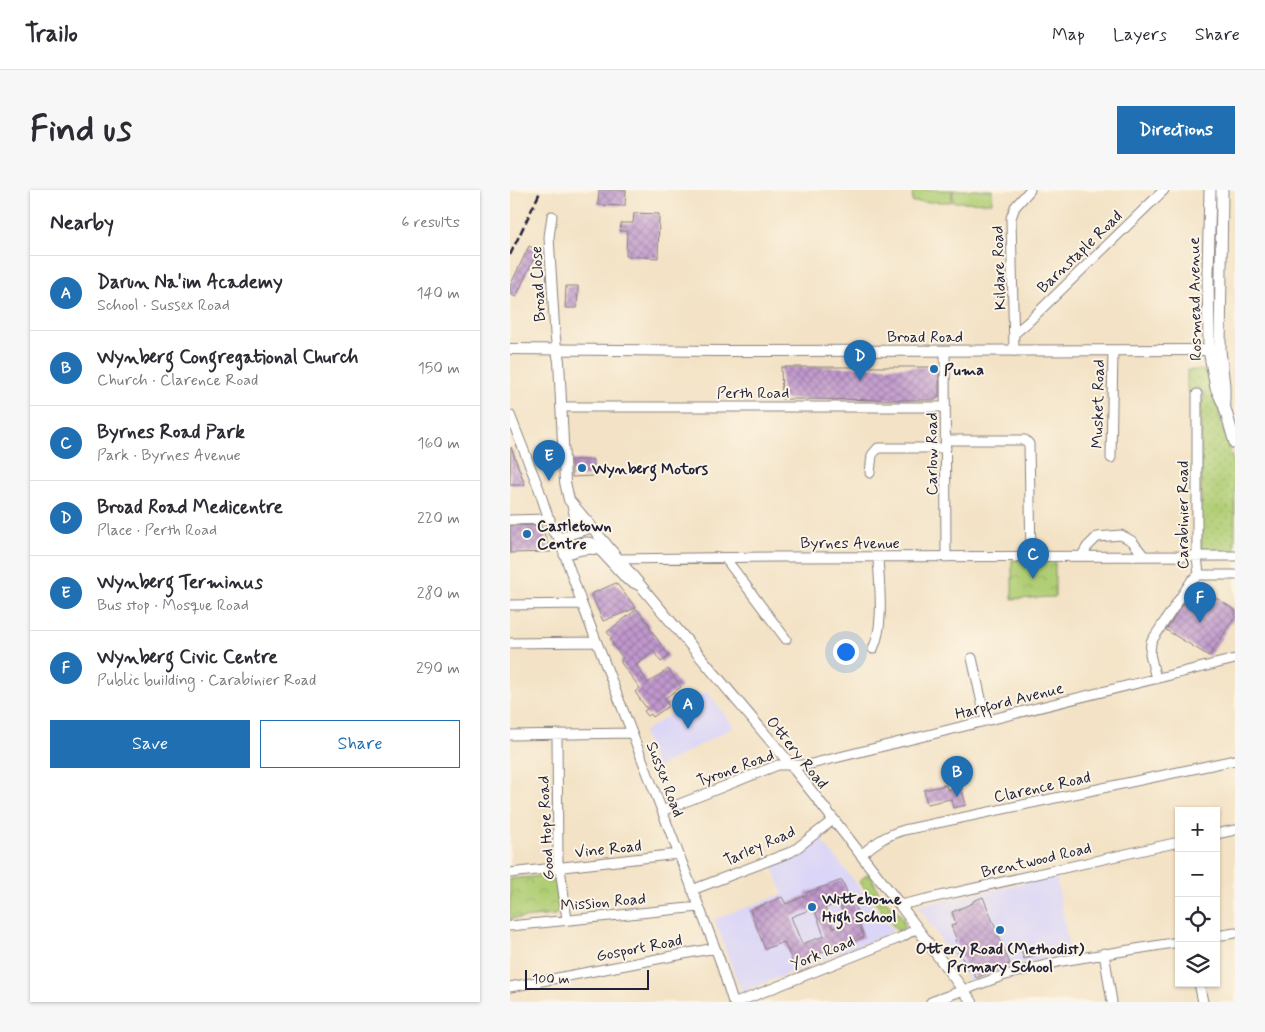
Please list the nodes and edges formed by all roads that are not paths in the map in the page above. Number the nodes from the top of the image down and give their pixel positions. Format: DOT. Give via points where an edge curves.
graph roads {
  1 [pos="1030,190"];
  2 [pos="1164,190"];
  3 [pos="1210,190"];
  4 [pos="1222,190"];
  5 [pos="552,216"];
  6 [pos="1015,333"];
  7 [pos="510,349"];
  8 [pos="1113,350"];
  9 [pos="1214,350"];
  10 [pos="557,351"];
  11 [pos="945,351"];
  12 [pos="1014,351"];
  13 [pos="1197,394"];
  14 [pos="561,407"];
  15 [pos="945,407"];
  16 [pos="510,415"];
  17 [pos="1235,443"];
  18 [pos="946,444"];
  19 [pos="1111,458"];
  20 [pos="870,474"];
  21 [pos="572,504"];
  22 [pos="550,519"];
  23 [pos="510,520"];
  24 [pos="591,528"];
  25 [pos="563,536"];
  26 [pos="563,552"];
  27 [pos="1082,556"];
  28 [pos="1144,556"];
  29 [pos="1197,556"];
  30 [pos="1235,556"];
  31 [pos="878,557"];
  32 [pos="946,557"];
  33 [pos="1031,557"];
  34 [pos="725,558"];
  35 [pos="618,559"];
  36 [pos="1199,575"];
  37 [pos="1235,575"];
  38 [pos="640,586"];
  39 [pos="582,604"];
  40 [pos="510,605"];
  41 [pos="786,639"];
  42 [pos="596,642"];
  43 [pos="510,643"];
  44 [pos="873,649"];
  45 [pos="972,658"];
  46 [pos="1235,659"];
  47 [pos="1156,679"];
  48 [pos="986,721"];
  49 [pos="632,733"];
  50 [pos="557,734"];
  51 [pos="510,735"];
  52 [pos="1235,760"];
  53 [pos="790,765"];
  54 [pos="662,812"];
  55 [pos="834,820"];
  56 [pos="1235,830"];
  57 [pos="1220,833"];
  58 [pos="1175,843"];
  59 [pos="678,854"];
  60 [pos="861,855"];
  61 [pos="560,868"];
  62 [pos="510,873"];
  63 [pos="692,890"];
  64 [pos="900,905"];
  65 [pos="699,907"];
  66 [pos="567,920"];
  67 [pos="510,926"];
  68 [pos="917,928"];
  69 [pos="1235,933"];
  70 [pos="1220,935"];
  71 [pos="1175,943"];
  72 [pos="715,948"];
  73 [pos="1104,953"];
  74 [pos="510,987"];
  75 [pos="1200,987"];
  76 [pos="963,990"];
  77 [pos="733,1002"];
  78 [pos="738,1002"];
  79 [pos="931,1002"];
  80 [pos="972,1002"];
  81 [pos="1112,1002"];
  82 [pos="1203,1002"];
  1 -- 6 [label="street, Kildare Road" via="1015,206 1011,218"];
  2 -- 6 [label="street, Barnstaple Road"];
  3 -- 9 [label="main road, Rosmead Avenue" via="1208,273"];
  4 -- 9 [label="main road, Rosmead Avenue"];
  5 -- 10 [label="street, Broad Close" via="549,237"];
  6 -- 12 [label="street, Kildare Road"];
  7 -- 10 [label="street, Broad Road"];
  8 -- 9 [label="street, Broad Road"];
  8 -- 12 [label="street, Broad Road"];
  8 -- 19 [label="street, Musket Road"];
  9 -- 17 [label="main road, Rosmead Avenue" via="1216,388"];
  10 -- 11 [label="street, Broad Road"];
  10 -- 14 [label="street"];
  11 -- 12 [label="street, Broad Road"];
  11 -- 15 [label="street, Carlow Road"];
  13 -- 29 [label="street, Carabinier Road"];
  14 -- 15 [label="street, Perth Road"];
  14 -- 21 [label="street" via="565,482"];
  15 -- 18 [label="street, Carlow Road"];
  16 -- 22 [label="street, Sussex Road"];
  18 -- 20 [label="street" via="878,448 872,455"];
  18 -- 32 [label="street, Carlow Road"];
  18 -- 33 [label="street" via="1025,440 1029,444"];
  21 -- 24 [label="street, Ottery Road"];
  21 -- 25 [label="street" via="575,524 572,532"];
  22 -- 23 [label="street"];
  22 -- 25 [label="street, Sussex Road" via="554,532"];
  24 -- 25 [label="street"];
  24 -- 35 [label="street, Ottery Road"];
  25 -- 26 [label="street, Sussex Road"];
  26 -- 38 [label="street" via="578,543 590,542 627,580"];
  26 -- 39 [label="street, Sussex Road"];
  27 -- 28 [label="street, Byrnes Avenue"];
  27 -- 28 [label="street" via="1097,537 1113,535 1128,538"];
  27 -- 33 [label="street, Byrnes Avenue"];
  28 -- 29 [label="street, Byrnes Avenue"];
  29 -- 30 [label="street, Byrnes Avenue"];
  29 -- 36 [label="street, Carabinier Road"];
  31 -- 32 [label="street, Byrnes Avenue"];
  31 -- 34 [label="street, Byrnes Avenue"];
  31 -- 44 [label="street" via="880,622"];
  32 -- 33 [label="street, Byrnes Avenue"];
  34 -- 35 [label="street, Byrnes Avenue"];
  34 -- 41 [label="street"];
  35 -- 38 [label="street, Ottery Road"];
  36 -- 37 [label="street"];
  36 -- 47 [label="street, Carabinier Road" via="1192,580 1151,642 1150,654"];
  38 -- 53 [label="street, Ottery Road"];
  39 -- 40 [label="street"];
  39 -- 42 [label="street, Sussex Road"];
  42 -- 43 [label="street"];
  42 -- 49 [label="street, Sussex Road"];
  45 -- 48 [label="street"];
  46 -- 47 [label="street, Harpford Avenue"];
  47 -- 48 [label="street, Harpford Avenue"];
  48 -- 53 [label="street, Harpford Avenue" via="807,765"];
  49 -- 50 [label="street"];
  49 -- 54 [label="street, Sussex Road"];
  50 -- 51 [label="street"];
  50 -- 61 [label="street, Good Hope Road"];
  52 -- 60 [label="street, Clarence Road" via="904,830 880,839"];
  53 -- 54 [label="street, Tyrone Road" via="778,765"];
  53 -- 55 [label="street, Ottery Road"];
  54 -- 59 [label="street, Sussex Road"];
  55 -- 60 [label="street, Ottery Road"];
  55 -- 63 [label="street, Tarley Road" via="797,848"];
  56 -- 57 [label="street"];
  58 -- 64 [label="street, Brentwood Road"];
  59 -- 61 [label="street, Vine Road"];
  59 -- 63 [label="street, Sussex Road"];
  60 -- 64 [label="street, Ottery Road"];
  61 -- 62 [label="street, Vine Road"];
  61 -- 66 [label="street, Good Hope Road"];
  63 -- 65 [label="street, Sussex Road"];
  64 -- 68 [label="street, Ottery Road"];
  65 -- 66 [label="street, Mission Road"];
  65 -- 72 [label="street, Sussex Road"];
  66 -- 67 [label="street, Mission Road"];
  68 -- 76 [label="street, Ottery Road"];
  68 -- 78 [label="street, York Road"];
  69 -- 70 [label="street"];
  71 -- 73 [label="street"];
  72 -- 74 [label="street, Gosport Road"];
  72 -- 77 [label="street, Sussex Road"];
  73 -- 76 [label="street" via="1002,976"];
  73 -- 81 [label="street"];
  75 -- 82 [label="street"];
  76 -- 79 [label="street"];
  76 -- 80 [label="street, Ottery Road"];
}
